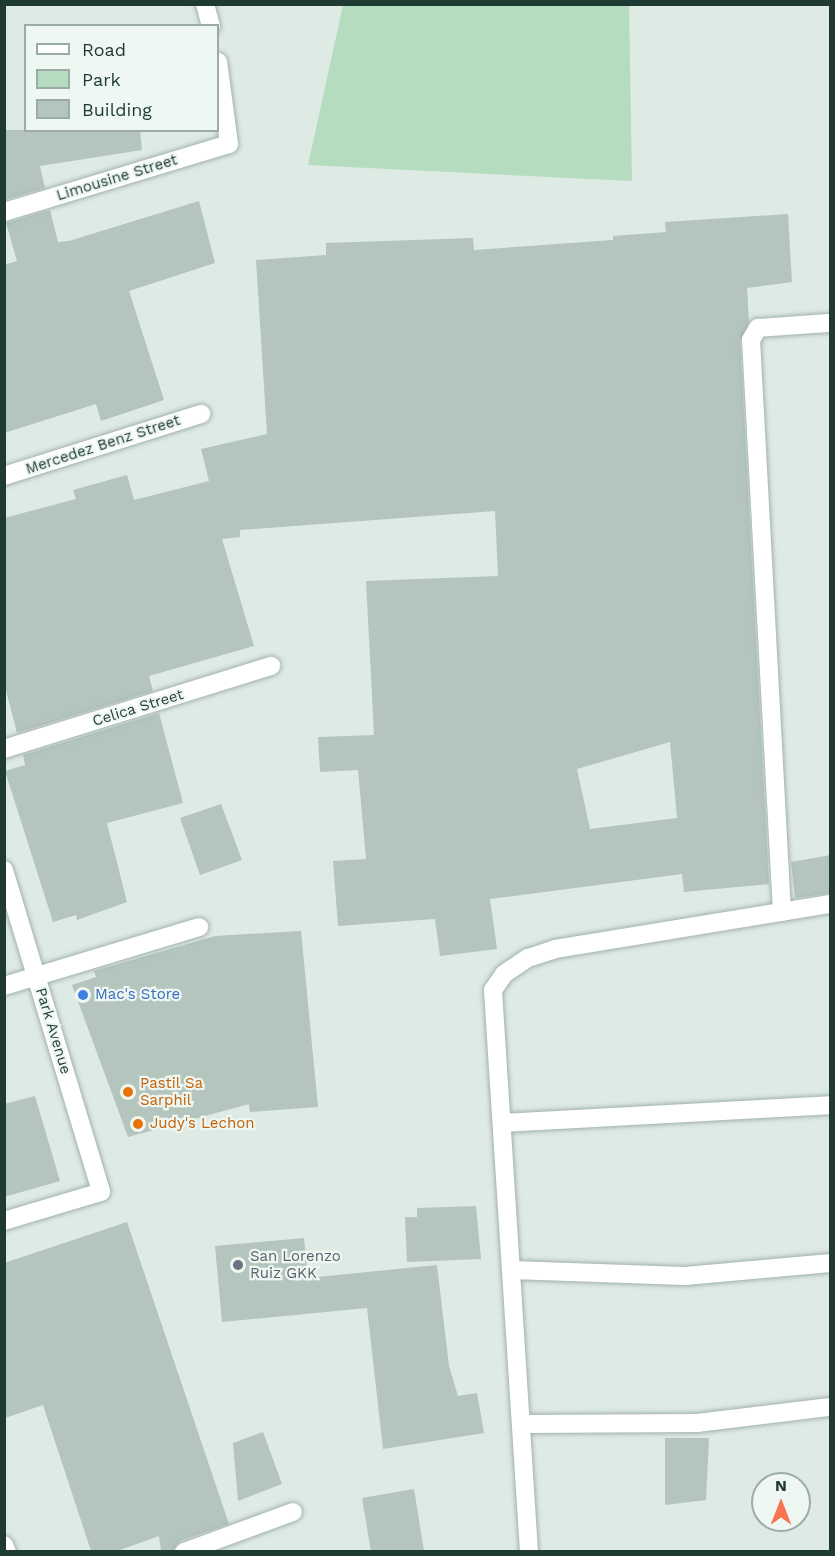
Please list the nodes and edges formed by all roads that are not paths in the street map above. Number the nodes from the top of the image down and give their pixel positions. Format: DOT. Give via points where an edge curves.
graph roads {
  1 [pos="206,4"];
  2 [pos="211,24"];
  3 [pos="219,69"];
  4 [pos="4,212"];
  5 [pos="831,323"];
  6 [pos="201,414"];
  7 [pos="4,476"];
  8 [pos="271,666"];
  9 [pos="4,749"];
  10 [pos="4,870"];
  11 [pos="831,904"];
  12 [pos="782,912"];
  13 [pos="199,927"];
  14 [pos="37,977"];
  15 [pos="4,986"];
  16 [pos="831,1106"];
  17 [pos="502,1123"];
  18 [pos="4,1221"];
  19 [pos="831,1263"];
  20 [pos="512,1270"];
  21 [pos="831,1407"];
  22 [pos="521,1424"];
  23 [pos="293,1512"];
  24 [pos="4,1545"];
  25 [pos="7,1551"];
  26 [pos="184,1551"];
  27 [pos="529,1551"];
  1 -- 2 [label="street"];
  3 -- 4 [label="street, Limousine Street" via="229,144"];
  5 -- 12 [label="street" via="758,328 751,340"];
  6 -- 7 [label="street, Mercedez Benz Street"];
  8 -- 9 [label="street, Celica Street"];
  10 -- 14 [label="street, Park Avenue"];
  11 -- 12 [label="street"];
  12 -- 17 [label="street" via="555,949 504,974 493,990"];
  13 -- 14 [label="street"];
  14 -- 15 [label="street"];
  14 -- 18 [label="street, Park Avenue" via="101,1191"];
  16 -- 17 [label="street"];
  17 -- 20 [label="street"];
  19 -- 20 [label="street" via="685,1276"];
  20 -- 22 [label="street"];
  21 -- 22 [label="street" via="697,1423"];
  22 -- 27 [label="street"];
  23 -- 26 [label="street"];
  24 -- 25 [label="street"];
}
